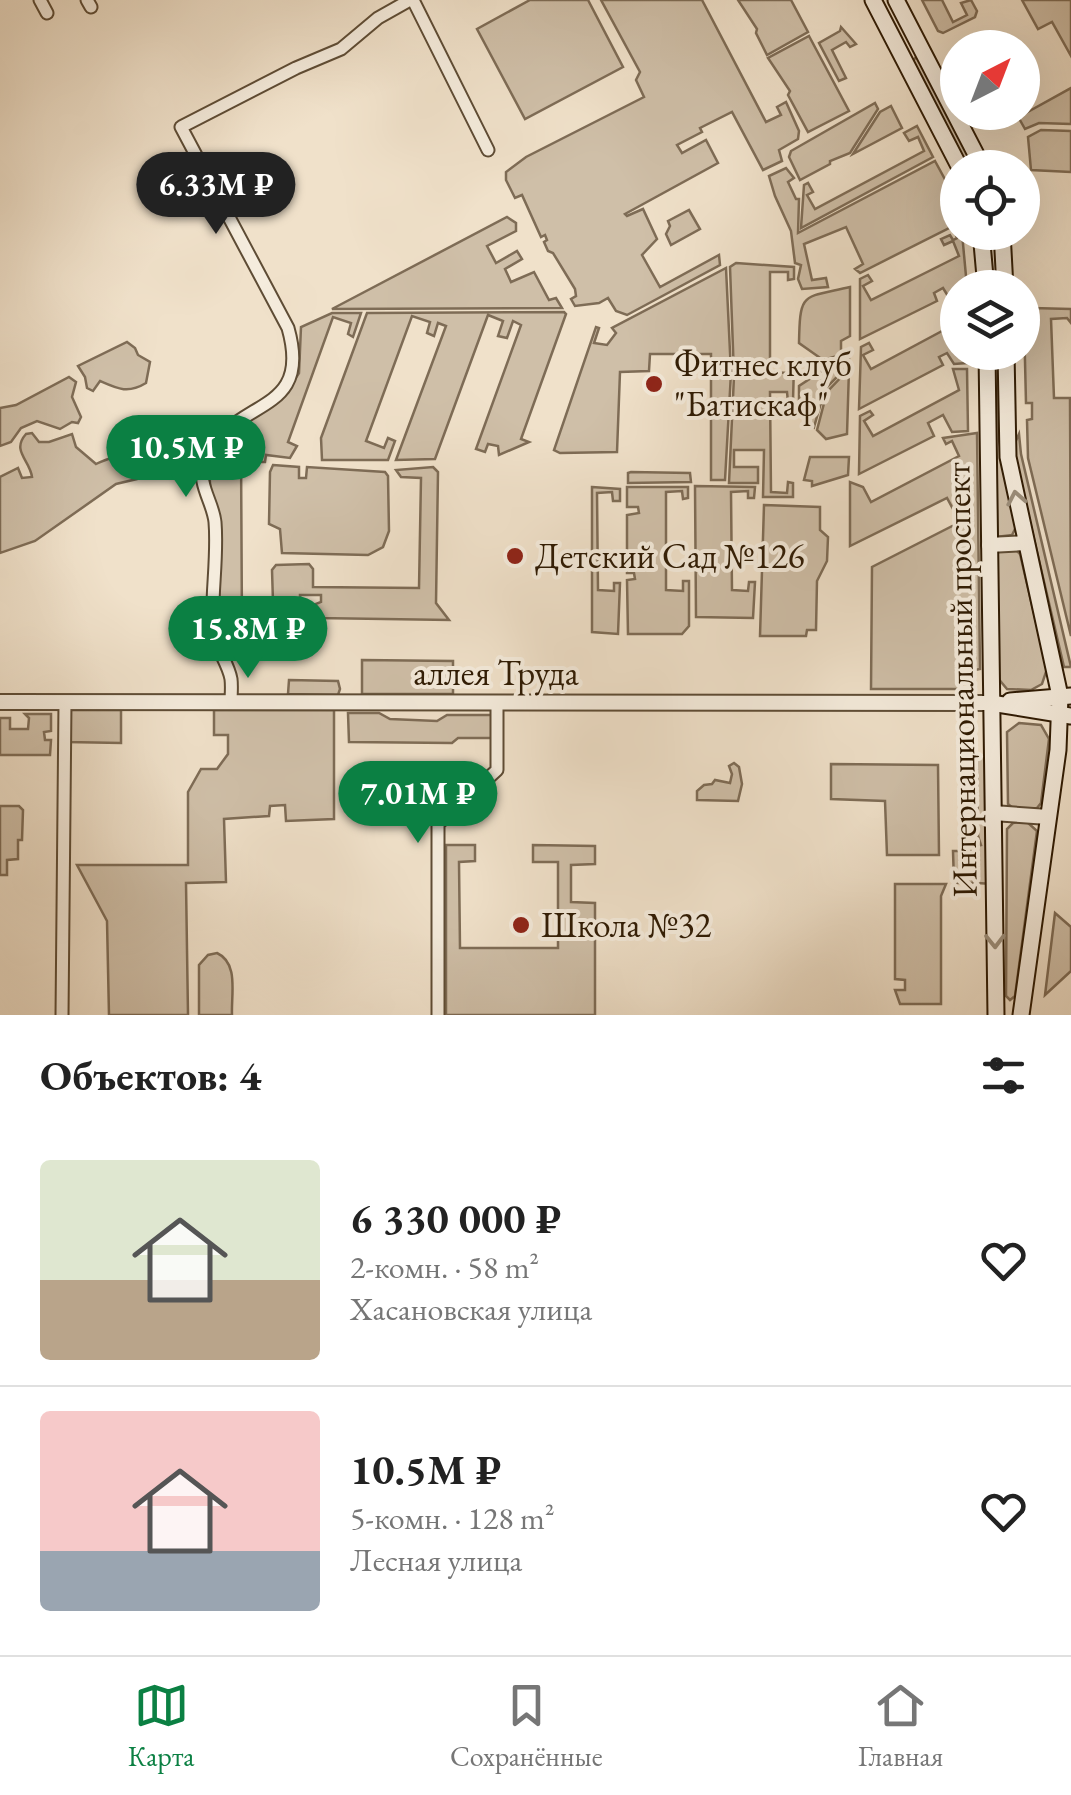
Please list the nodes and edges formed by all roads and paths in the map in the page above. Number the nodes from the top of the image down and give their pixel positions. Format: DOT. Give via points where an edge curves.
graph roads {
  1 [pos="40,0"];
  2 [pos="411,0"];
  3 [pos="873,0"];
  4 [pos="896,0"];
  5 [pos="47,13"];
  6 [pos="921,47"];
  7 [pos="902,56"];
  8 [pos="488,150"];
  9 [pos="951,150"];
  10 [pos="974,150"];
  11 [pos="987,370"];
  12 [pos="1006,370"];
  13 [pos="1025,542"];
  14 [pos="989,545"];
  15 [pos="1066,696"];
  16 [pos="0,702"];
  17 [pos="65,702"];
  18 [pos="231,702"];
  19 [pos="498,703"];
  20 [pos="991,703"];
  21 [pos="1065,716"];
  22 [pos="993,813"];
  23 [pos="1048,816"];
  24 [pos="996,1011"];
  25 [pos="1020,1011"];
  26 [pos="62,1015"];
  27 [pos="438,1015"];
  1 -- 5 [label="street"];
  2 -- 8 [label="street"];
  2 -- 18 [label="street" via="351,44 181,127 288,328 294,354 284,391 231,427 202,472 215,521 214,630 231,678"];
  3 -- 7 [label="main road"];
  4 -- 6 [label="main road"];
  6 -- 7 [label="street"];
  6 -- 10 [label="main road"];
  7 -- 9 [label="main road"];
  11 -- 14 [label="main road, Интернациональный проспект"];
  13 -- 12 [label="main road, Интернациональный проспект, one-way" via="1008,457"];
  13 -- 14 [label="street"];
  13 -- 15 [label="main road, Интернациональный проспект"];
  14 -- 20 [label="main road, Интернациональный проспект"];
  15 -- 20 [label="main road, аллея Труда"];
  15 -- 21 [label="main road, Интернациональный проспект"];
  16 -- 17 [label="street, аллея Труда"];
  17 -- 18 [label="street, аллея Труда"];
  17 -- 26 [label="street"];
  18 -- 19 [label="street, аллея Труда"];
  19 -- 20 [label="street, аллея Труда"];
  19 -- 27 [label="street" via="498,770 438,824"];
  20 -- 21 [label="main road, аллея Труда"];
  20 -- 22 [label="main road, Интернациональный проспект"];
  21 -- 23 [label="main road, Интернациональный проспект"];
  22 -- 23 [label="street"];
  22 -- 24 [label="main road, Интернациональный проспект, one-way"];
  23 -- 25 [label="main road, Интернациональный проспект"];
  24 -- 25 [label="street, Интернациональный проспект"];
}
